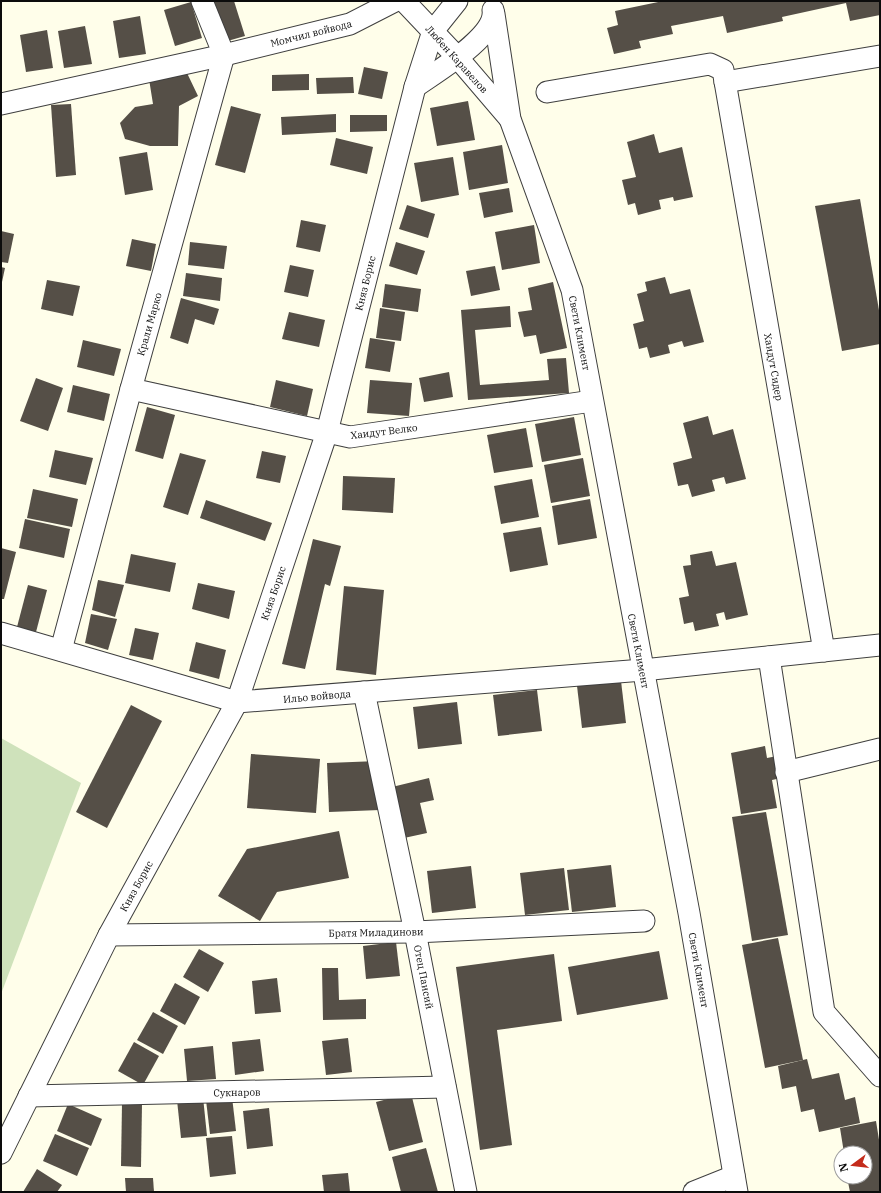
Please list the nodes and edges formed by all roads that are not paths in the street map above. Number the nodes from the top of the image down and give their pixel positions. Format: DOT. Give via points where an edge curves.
graph roads {
  1 [pos="202,1"];
  2 [pos="395,1"];
  3 [pos="404,1"];
  4 [pos="457,1"];
  5 [pos="493,7"];
  6 [pos="433,31"];
  7 [pos="224,55"];
  8 [pos="880,56"];
  9 [pos="457,57"];
  10 [pos="726,82"];
  11 [pos="415,86"];
  12 [pos="547,92"];
  13 [pos="1,104"];
  14 [pos="510,119"];
  15 [pos="131,389"];
  16 [pos="592,401"];
  17 [pos="327,432"];
  18 [pos="1,633"];
  19 [pos="880,645"];
  20 [pos="61,650"];
  21 [pos="824,651"];
  22 [pos="769,657"];
  23 [pos="643,670"];
  24 [pos="364,692"];
  25 [pos="237,702"];
  26 [pos="880,749"];
  27 [pos="786,772"];
  28 [pos="644,921"];
  29 [pos="416,932"];
  30 [pos="109,935"];
  31 [pos="880,1076"];
  32 [pos="445,1087"];
  33 [pos="29,1096"];
  34 [pos="1,1153"];
  35 [pos="736,1184"];
  36 [pos="466,1192"];
  37 [pos="694,1192"];
  1 -- 7 [label="street"];
  2 -- 7 [label="street, Момчил войвода" via="350,24"];
  3 -- 6 [label="street, Любен Каравелов"];
  4 -- 6 [label="street, Княз Борис"];
  5 -- 9 [label="street" via="488,26 477,41"];
  5 -- 14 [label="street"];
  6 -- 9 [label="street, Любен Каравелов"];
  6 -- 11 [label="street, Княз Борис"];
  7 -- 13 [label="street, Момчил войвода"];
  7 -- 15 [label="street, Крали Марко"];
  8 -- 10 [label="street"];
  9 -- 11 [label="street"];
  9 -- 14 [label="street, Любен Каравелов"];
  10 -- 12 [label="street" via="723,70 710,64"];
  10 -- 21 [label="street, Хаидут Сидер"];
  11 -- 17 [label="street, Княз Борис"];
  14 -- 16 [label="street, Свети Климент" via="572,290"];
  15 -- 17 [label="street, Хаидут Велко"];
  15 -- 20 [label="street, Крали Марко"];
  16 -- 17 [label="street, Хаидут Велко" via="350,437"];
  16 -- 23 [label="street, Свети Климент"];
  17 -- 25 [label="street, Княз Борис"];
  18 -- 20 [label="street, Ильо войвода"];
  19 -- 21 [label="street, Ильо войвода"];
  20 -- 25 [label="street, Ильо войвода"];
  21 -- 22 [label="street, Ильо войвода"];
  22 -- 23 [label="street, Ильо войвода"];
  22 -- 27 [label="street"];
  23 -- 24 [label="street, Ильо войвода"];
  23 -- 35 [label="street, Свети Климент" via="689,913"];
  24 -- 25 [label="street, Ильо войвода"];
  24 -- 29 [label="street, Отец Паисий"];
  25 -- 30 [label="street, Княз Борис"];
  26 -- 27 [label="street"];
  27 -- 31 [label="street" via="824,1012"];
  28 -- 29 [label="street, Братя Миладинови"];
  29 -- 30 [label="street, Братя Миладинови"];
  29 -- 32 [label="street, Отец Паисий"];
  30 -- 33 [label="street, Княз Борис"];
  32 -- 33 [label="street, Сукнаров"];
  32 -- 36 [label="street, Отец Паисий"];
  33 -- 34 [label="street, Княз Борис"];
  35 -- 37 [label="street"];
}
